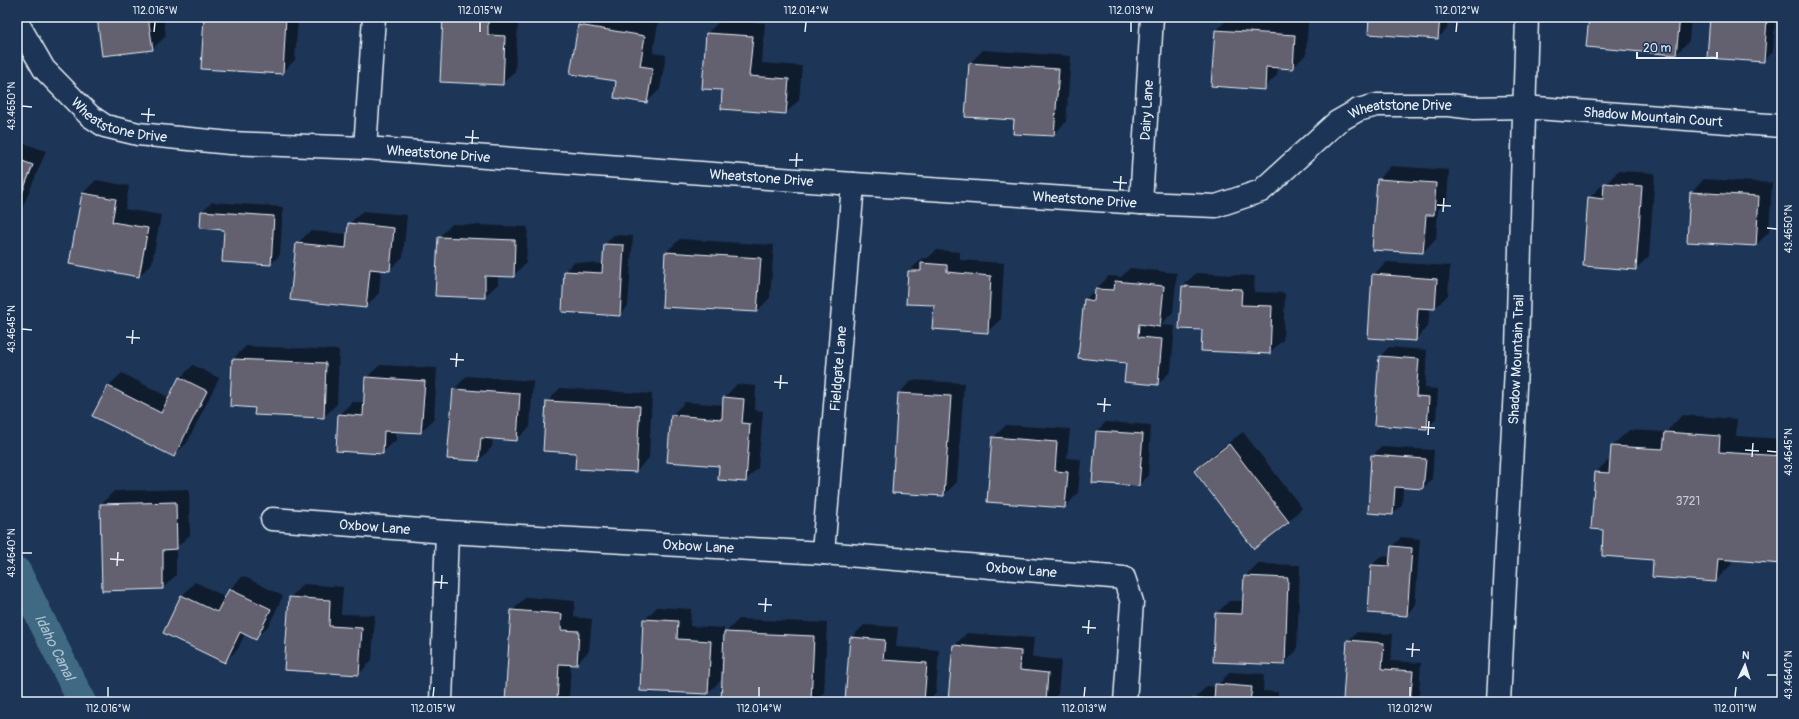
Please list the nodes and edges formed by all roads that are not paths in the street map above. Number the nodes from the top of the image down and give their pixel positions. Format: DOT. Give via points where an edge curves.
graph roads {
  1 [pos="374,17"];
  2 [pos="1152,17"];
  3 [pos="1526,17"];
  4 [pos="17,22"];
  5 [pos="1523,107"];
  6 [pos="1782,126"];
  7 [pos="365,148"];
  8 [pos="853,184"];
  9 [pos="1141,203"];
  10 [pos="272,519"];
  11 [pos="447,532"];
  12 [pos="823,553"];
  13 [pos="441,702"];
  14 [pos="1125,702"];
  15 [pos="1499,702"];
  1 -- 7 [label="street"];
  2 -- 9 [label="street, Dairy Lane"];
  3 -- 5 [label="street, Shadow Mountain Trail"];
  4 -- 7 [label="street, Wheatstone Drive" via="44,69 90,116 105,126 138,134 230,143"];
  5 -- 6 [label="street, Shadow Mountain Court"];
  5 -- 9 [label="street, Wheatstone Drive" via="1377,105 1358,110 1337,122 1261,191 1216,206"];
  5 -- 15 [label="street, Shadow Mountain Trail" via="1517,348"];
  7 -- 8 [label="street, Wheatstone Drive"];
  8 -- 9 [label="street, Wheatstone Drive"];
  8 -- 12 [label="street, Fieldgate Lane"];
  10 -- 11 [label="street, Oxbow Lane"];
  11 -- 12 [label="street, Oxbow Lane"];
  11 -- 13 [label="street"];
  12 -- 14 [label="street, Oxbow Lane" via="1124,578 1132,602"];
}
